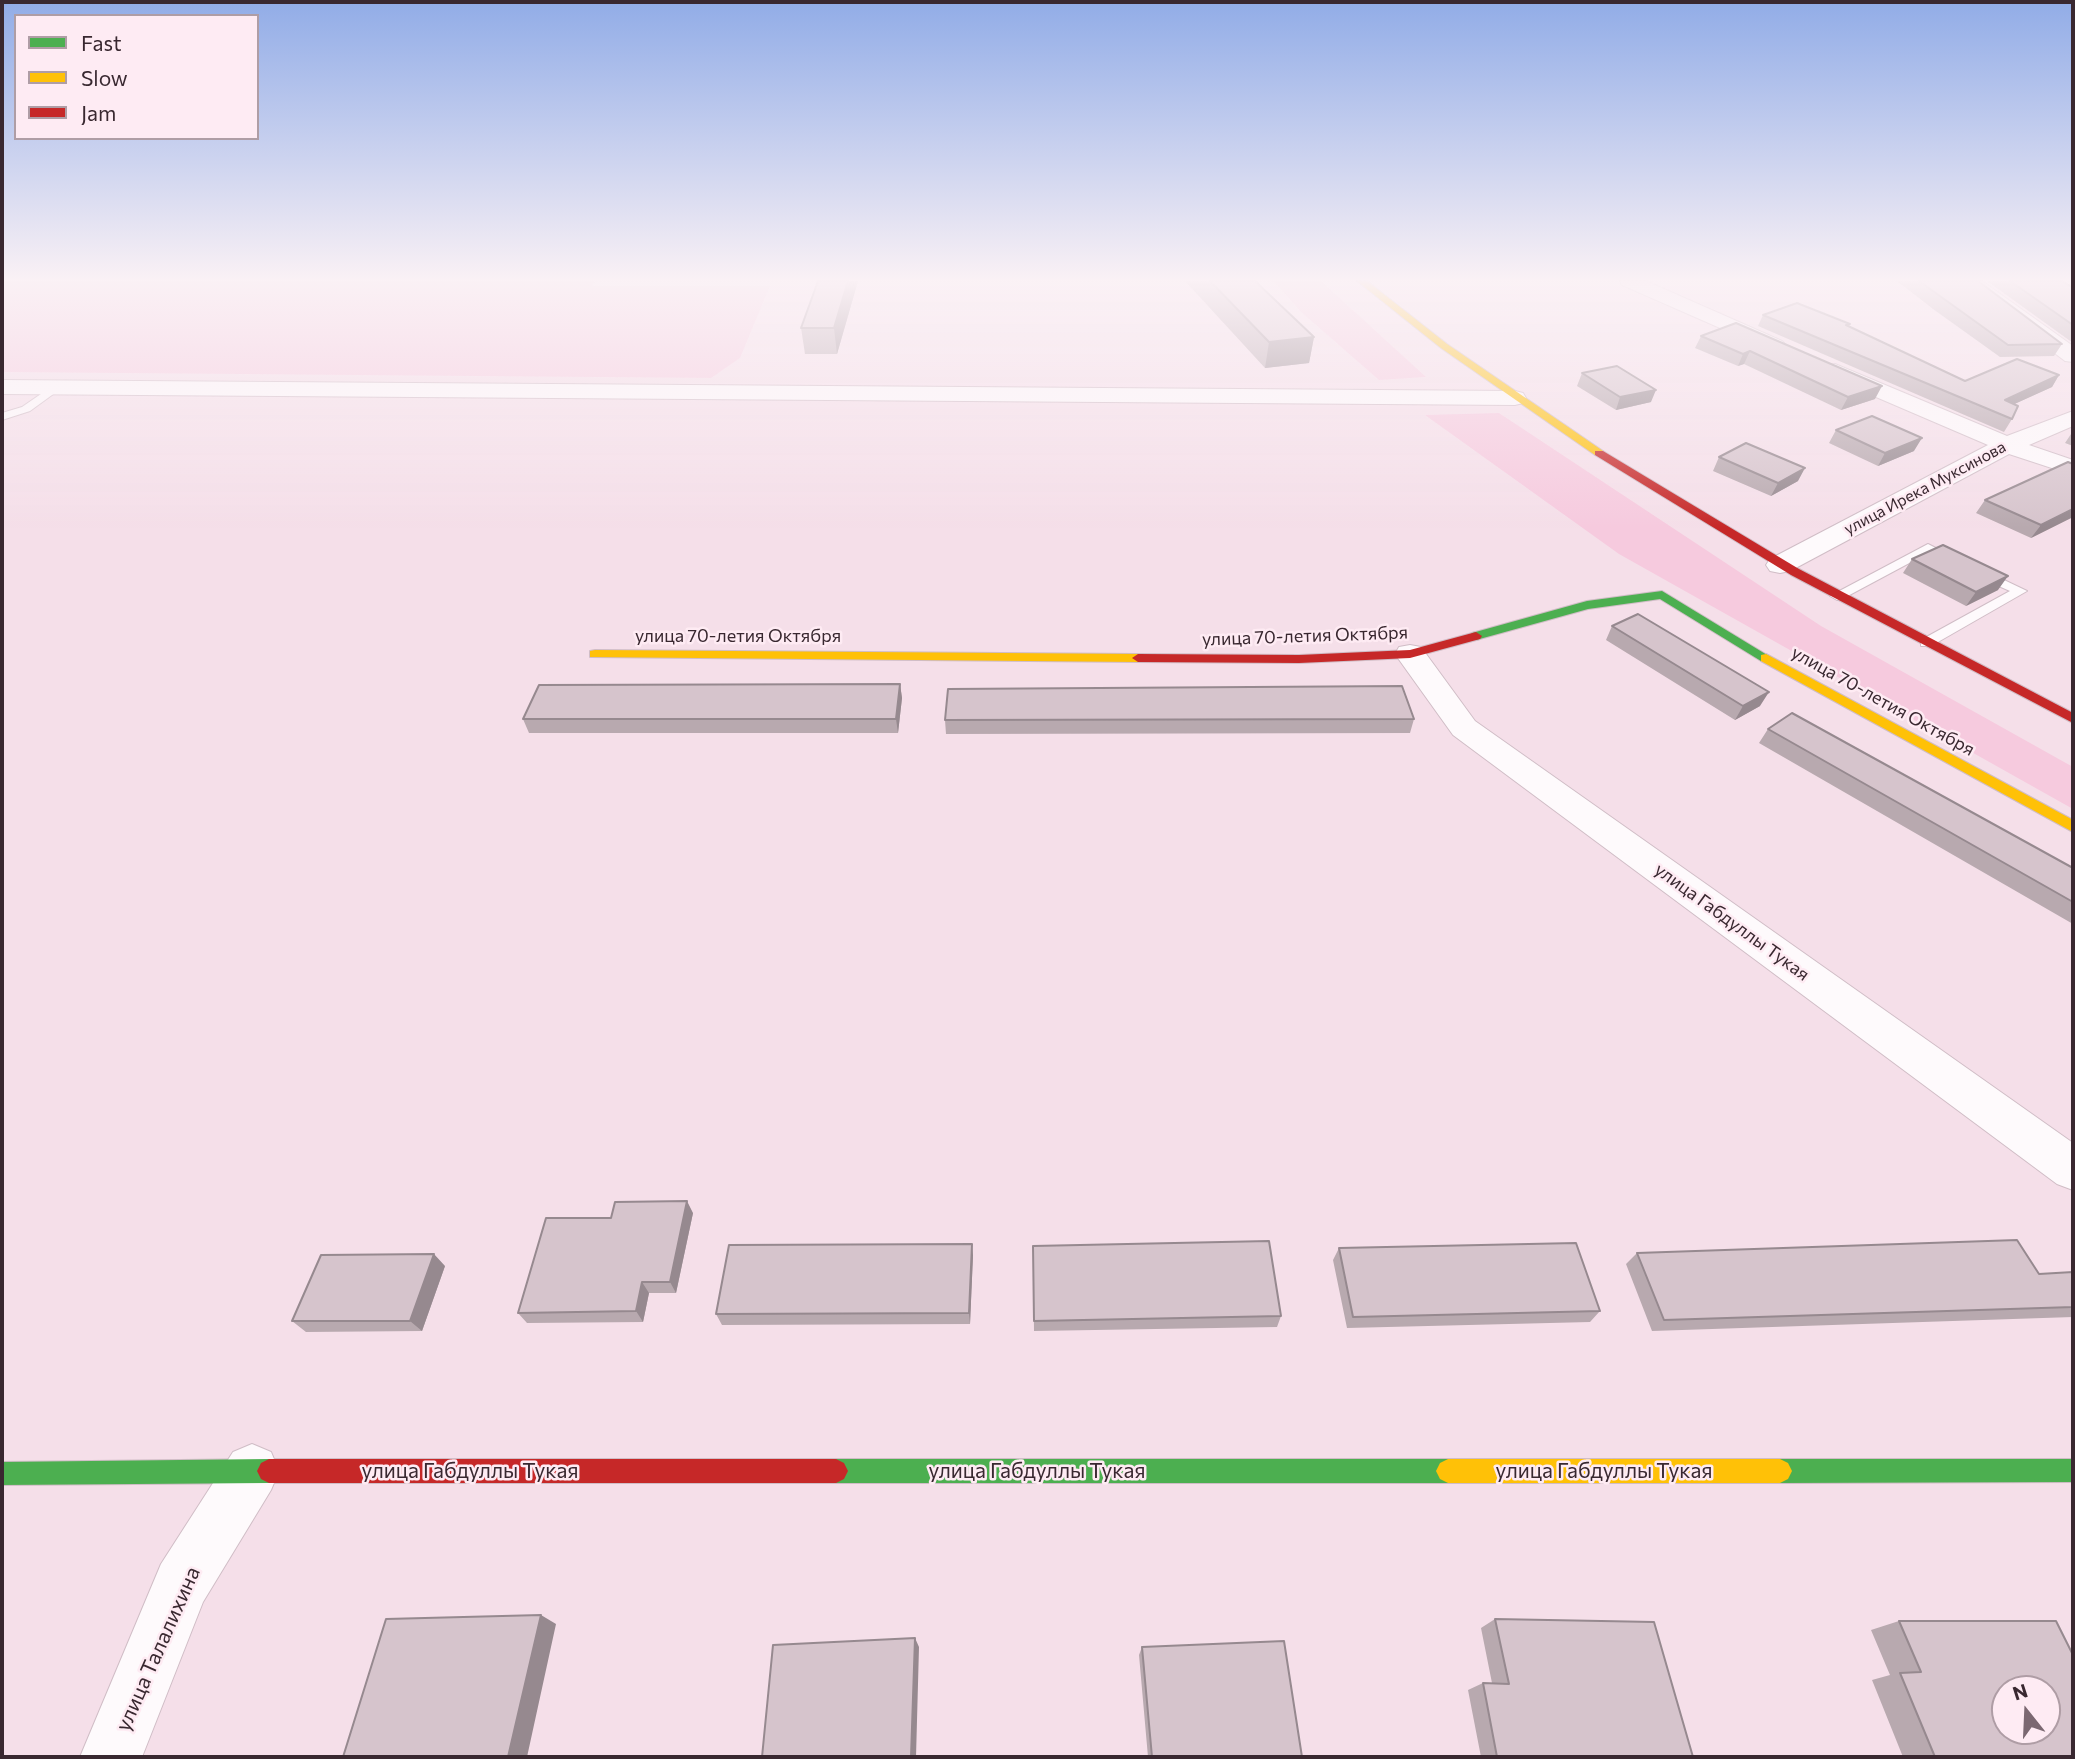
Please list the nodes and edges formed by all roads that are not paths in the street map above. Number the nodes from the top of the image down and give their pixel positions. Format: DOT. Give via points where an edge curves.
graph roads {
  1 [pos="1466,363"];
  2 [pos="1818,363"];
  3 [pos="2,387"];
  4 [pos="58,387"];
  5 [pos="1515,398"];
  6 [pos="2,417"];
  7 [pos="2073,418"];
  8 [pos="2007,445"];
  9 [pos="2073,468"];
  10 [pos="1780,565"];
  11 [pos="1837,596"];
  12 [pos="1926,643"];
  13 [pos="595,654"];
  14 [pos="1410,654"];
  15 [pos="2071,715"];
  16 [pos="2073,827"];
  17 [pos="2073,1169"];
  18 [pos="252,1471"];
  19 [pos="2073,1471"];
  20 [pos="2,1475"];
  21 [pos="111,1757"];
  1 -- 5 [label="street"];
  2 -- 8 [label="street"];
  3 -- 4 [label="street"];
  4 -- 5 [label="street"];
  4 -- 6 [label="lane" via="26,409"];
  5 -- 10 [label="street" via="1618,468"];
  7 -- 8 [label="street, улица Ирека Муксинова"];
  8 -- 9 [label="street"];
  8 -- 10 [label="street, улица Ирека Муксинова"];
  10 -- 11 [label="street"];
  11 -- 12 [label="street"];
  11 -- 12 [label="lane" via="1928,548 2020,591"];
  12 -- 15 [label="street"];
  13 -- 14 [label="street, улица 70-летия Октября" via="1298,659"];
  14 -- 16 [label="street, улица 70-летия Октября" via="1587,605 1662,596 1740,644"];
  14 -- 17 [label="street, улица Габдуллы Тукая" via="1464,728"];
  18 -- 19 [label="street, улица Габдуллы Тукая"];
  18 -- 20 [label="street, улица Габдуллы Тукая"];
  18 -- 21 [label="street, улица Талалихина" via="181,1584"];
}
